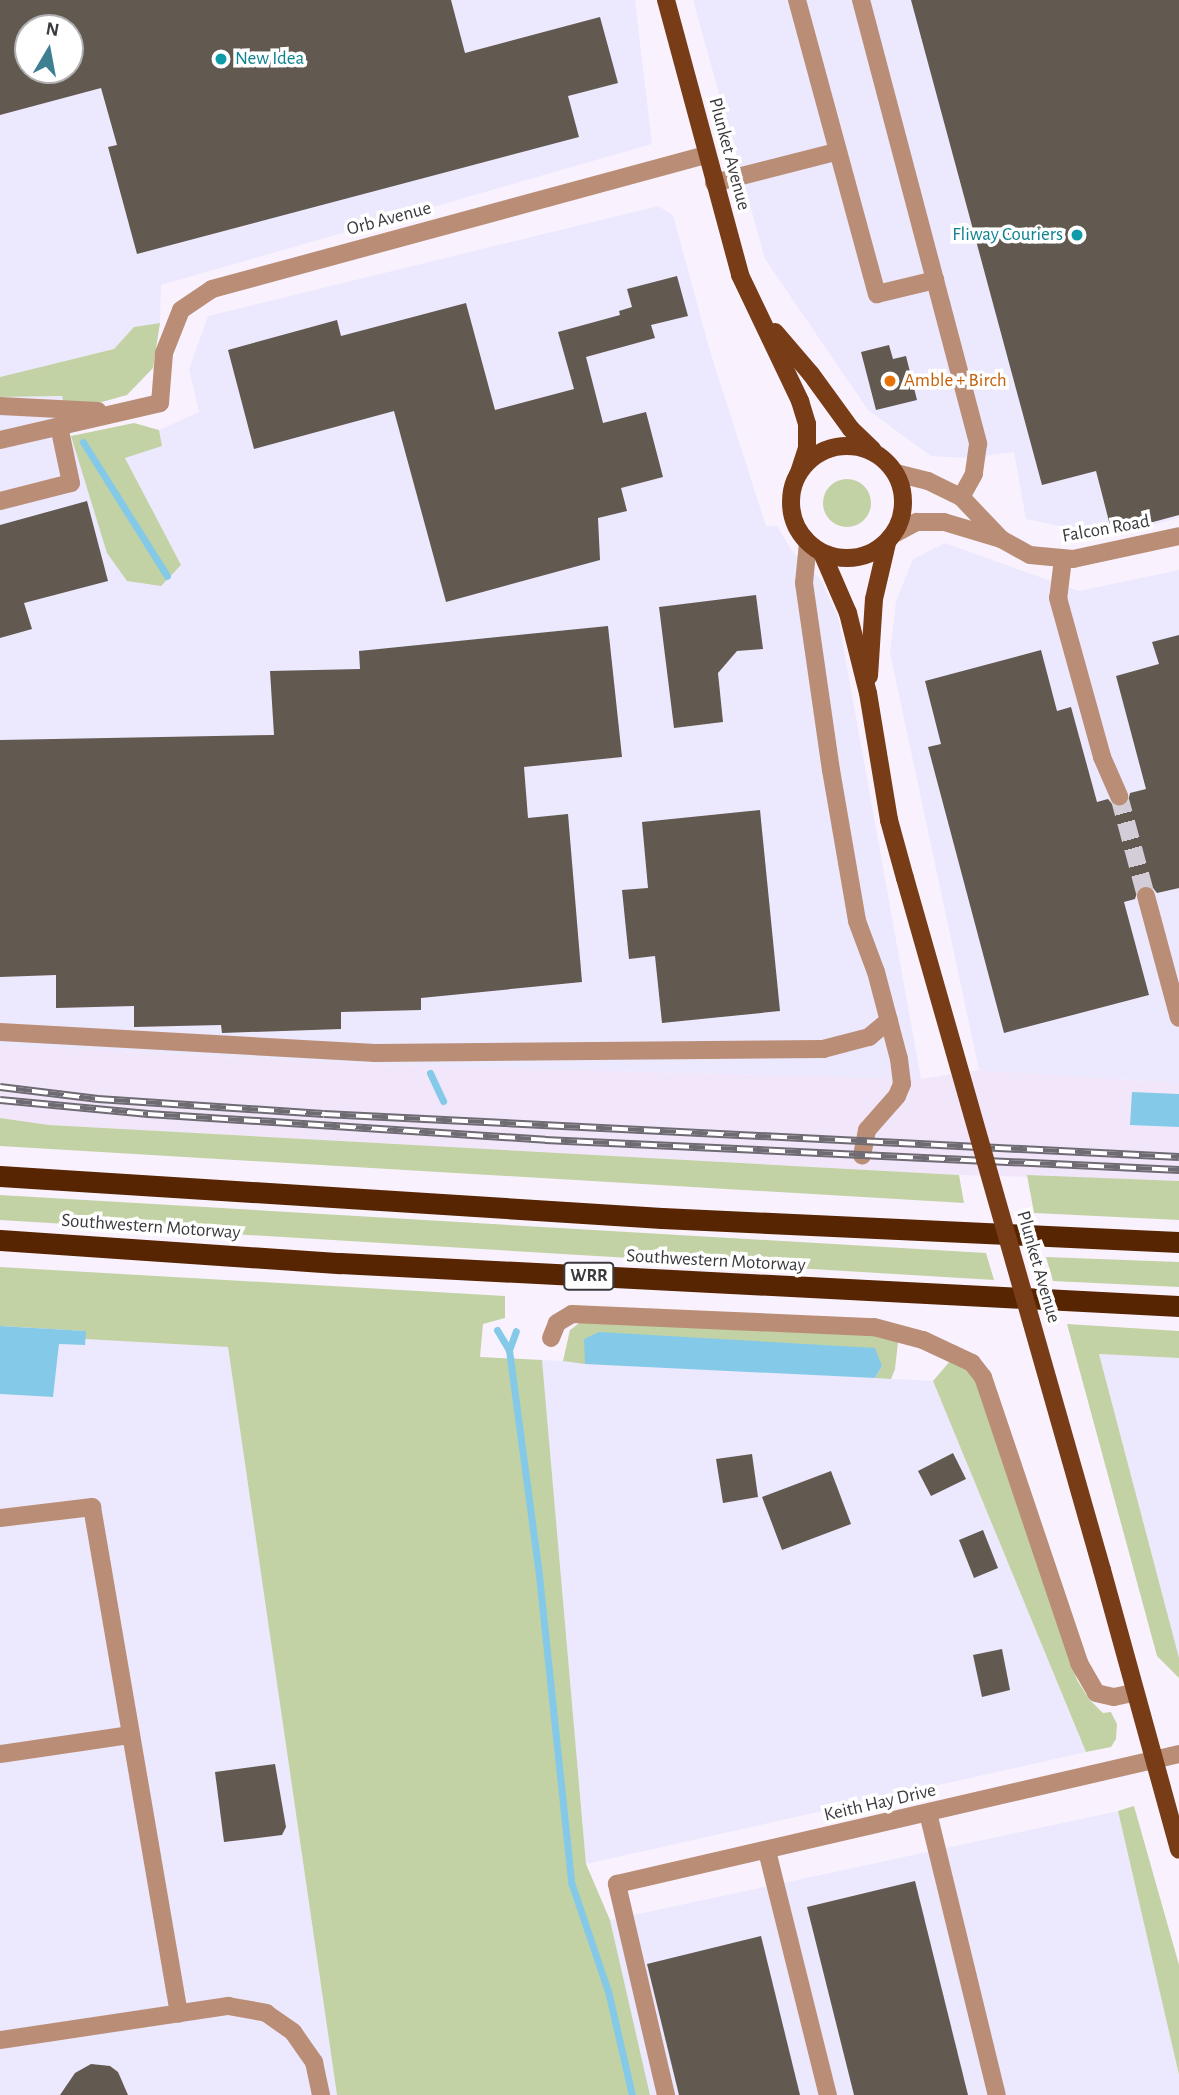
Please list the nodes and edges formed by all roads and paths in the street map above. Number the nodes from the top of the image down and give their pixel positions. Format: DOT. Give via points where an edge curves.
graph roads {
  1 [pos="666,0"];
  2 [pos="797,0"];
  3 [pos="861,0"];
  4 [pos="836,152"];
  5 [pos="706,155"];
  6 [pos="714,183"];
  7 [pos="935,280"];
  8 [pos="761,316"];
  9 [pos="0,406"];
  10 [pos="112,414"];
  11 [pos="59,426"];
  12 [pos="0,440"];
  13 [pos="877,454"];
  14 [pos="799,472"];
  15 [pos="896,473"];
  16 [pos="961,497"];
  17 [pos="0,501"];
  18 [pos="1179,536"];
  19 [pos="890,539"];
  20 [pos="1001,539"];
  21 [pos="815,548"];
  22 [pos="1063,559"];
  23 [pos="868,693"];
  24 [pos="1119,796"];
  25 [pos="1146,896"];
  26 [pos="1179,1018"];
  27 [pos="889,1020"];
  28 [pos="0,1032"];
  29 [pos="862,1156"];
  30 [pos="0,1176"];
  31 [pos="0,1240"];
  32 [pos="1179,1242"];
  33 [pos="1179,1307"];
  34 [pos="551,1338"];
  35 [pos="0,1518"];
  36 [pos="1133,1693"];
  37 [pos="131,1735"];
  38 [pos="0,1754"];
  39 [pos="1179,1754"];
  40 [pos="1153,1762"];
  41 [pos="928,1814"];
  42 [pos="1179,1850"];
  43 [pos="767,1851"];
  44 [pos="179,2014"];
  45 [pos="0,2040"];
  46 [pos="321,2095"];
  47 [pos="666,2095"];
  48 [pos="828,2095"];
  49 [pos="997,2095"];
  1 -- 5 [label="main road, Plunket Avenue"];
  2 -- 4 [label="street"];
  3 -- 7 [label="street"];
  4 -- 6 [label="street"];
  4 -- 7 [label="street" via="877,294"];
  5 -- 6 [label="main road, Plunket Avenue"];
  5 -- 10 [label="street, Orb Avenue" via="212,289 181,310 164,353 160,403"];
  6 -- 8 [label="main road, Plunket Avenue" via="740,275"];
  7 -- 16 [label="street" via="978,444 974,474"];
  8 -- 13 [label="main road, Plunket Avenue"];
  8 -- 14 [label="main road, Plunket Avenue" via="807,424 807,447"];
  9 -- 10 [label="street"];
  10 -- 11 [label="street"];
  11 -- 12 [label="street"];
  11 -- 17 [label="street" via="71,484"];
  13 -- 14 [label="main road" via="860,447 825,450"];
  13 -- 15 [label="main road"];
  14 -- 21 [label="main road" via="791,490 791,509 796,528"];
  15 -- 16 [label="street, Falcon Road" via="928,481"];
  15 -- 19 [label="main road" via="904,504"];
  16 -- 20 [label="street, Falcon Road"];
  18 -- 22 [label="street, Falcon Road"];
  19 -- 20 [label="street, Falcon Road" via="917,522 944,522"];
  19 -- 21 [label="main road" via="873,553 856,558 839,558"];
  19 -- 23 [label="main road, Plunket Avenue" via="874,599"];
  20 -- 22 [label="street, Falcon Road" via="1030,555"];
  21 -- 23 [label="main road, Plunket Avenue" via="848,613"];
  21 -- 27 [label="street" via="804,583 820,704 858,921"];
  22 -- 24 [label="street" via="1058,598 1102,757"];
  23 -- 36 [label="main road, Plunket Avenue, bridge" via="889,820"];
  25 -- 26 [label="street"];
  27 -- 28 [label="street" via="869,1037 823,1049 375,1053"];
  27 -- 29 [label="street" via="902,1084 867,1130"];
  30 -- 32 [label="highway, Southwestern Motorway" via="662,1218"];
  31 -- 33 [label="highway, Southwestern Motorway / WRR" via="340,1263"];
  34 -- 36 [label="street" via="557,1323 572,1314 874,1327 923,1340 972,1363 983,1377 1079,1663 1096,1693 1114,1697"];
  35 -- 37 [label="street" via="92,1507"];
  36 -- 40 [label="main road, Plunket Avenue"];
  37 -- 38 [label="street"];
  37 -- 44 [label="street"];
  39 -- 40 [label="street, Keith Hay Drive"];
  40 -- 41 [label="street, Keith Hay Drive"];
  40 -- 42 [label="main road, Plunket Avenue"];
  41 -- 43 [label="street, Keith Hay Drive"];
  41 -- 49 [label="street"];
  43 -- 47 [label="street, Keith Hay Drive" via="617,1884"];
  43 -- 48 [label="street"];
  44 -- 45 [label="street"];
  44 -- 46 [label="street" via="228,2007 266,2013 293,2032 314,2062"];
}
